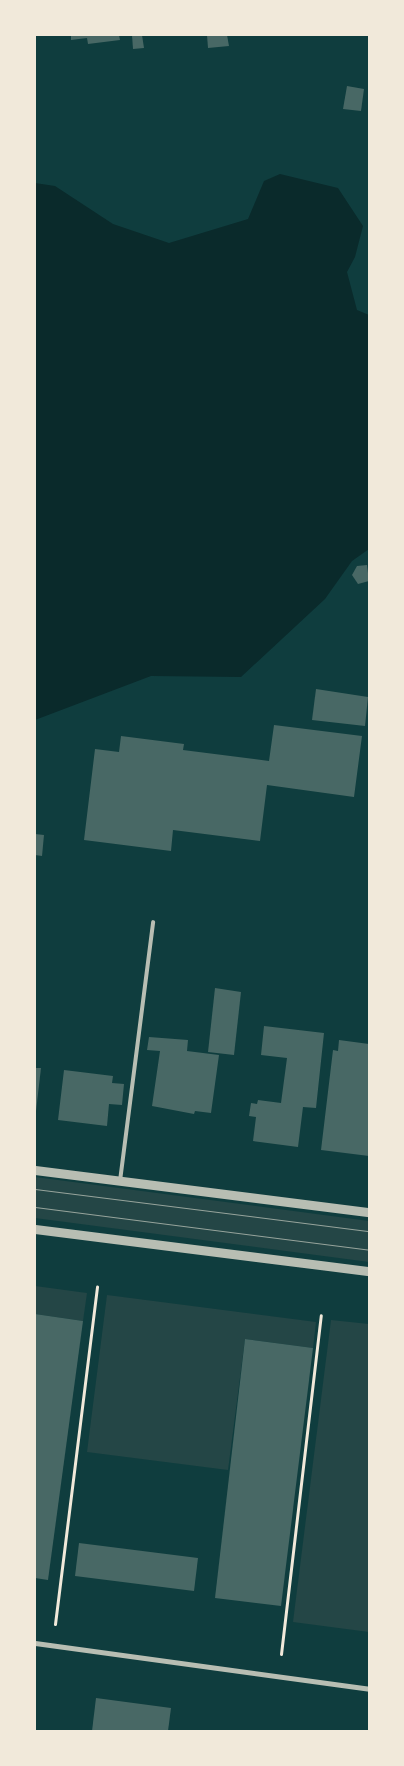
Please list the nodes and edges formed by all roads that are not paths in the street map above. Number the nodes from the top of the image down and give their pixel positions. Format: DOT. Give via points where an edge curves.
graph roads {
  1 [pos="153,922"];
  2 [pos="35,1170"];
  3 [pos="120,1181"];
  4 [pos="369,1212"];
  5 [pos="35,1229"];
  6 [pos="369,1271"];
  7 [pos="35,1643"];
  8 [pos="369,1688"];
  1 -- 3 [label="lane"];
  2 -- 3 [label="street"];
  3 -- 4 [label="street"];
  5 -- 6 [label="street"];
  7 -- 8 [label="street"];
}
